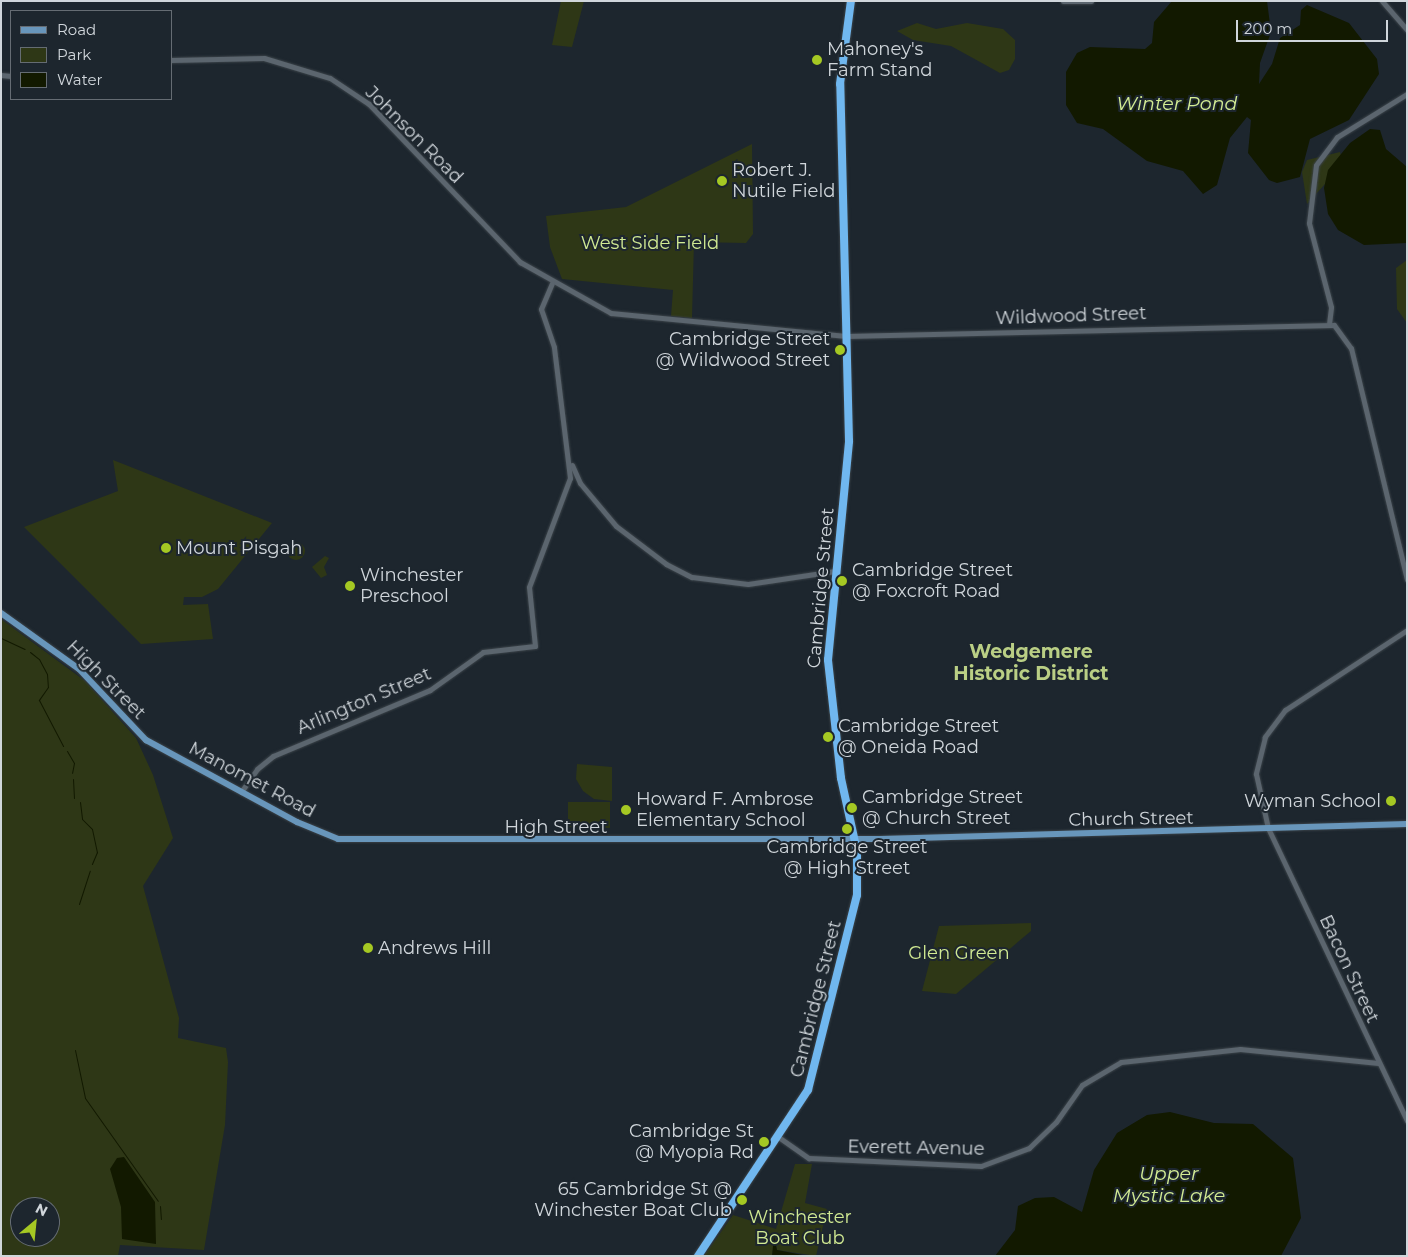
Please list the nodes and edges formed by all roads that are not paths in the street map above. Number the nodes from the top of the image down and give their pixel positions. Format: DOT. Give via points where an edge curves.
graph roads {
  1 [pos="851,1"];
  2 [pos="1063,1"];
  3 [pos="1091,1"];
  4 [pos="1382,1"];
  5 [pos="1407,30"];
  6 [pos="172,60"];
  7 [pos="1407,94"];
  8 [pos="552,283"];
  9 [pos="1329,324"];
  10 [pos="846,336"];
  11 [pos="571,462"];
  12 [pos="835,571"];
  13 [pos="1407,579"];
  14 [pos="1,613"];
  15 [pos="1407,630"];
  16 [pos="146,740"];
  17 [pos="241,792"];
  18 [pos="1407,824"];
  19 [pos="1268,828"];
  20 [pos="855,839"];
  21 [pos="347,840"];
  22 [pos="1378,1064"];
  23 [pos="1407,1121"];
  24 [pos="777,1136"];
  25 [pos="698,1256"];
  1 -- 10 [label="highway, Cambridge Street" via="840,84"];
  2 -- 3 [label="street"];
  4 -- 5 [label="street"];
  6 -- 8 [label="street, Johnson Road" via="273,60 308,68 342,85 392,127 506,250"];
  7 -- 9 [label="street" via="1337,136 1316,165 1309,222 1331,307"];
  8 -- 10 [label="street, Wildwood Street" via="593,306 622,315"];
  8 -- 11 [label="street" via="541,309 554,347"];
  9 -- 10 [label="street, Wildwood Street"];
  9 -- 13 [label="street" via="1341,331 1351,348"];
  10 -- 12 [label="highway, Cambridge Street" via="849,441"];
  11 -- 12 [label="street" via="580,483 616,526 652,555 692,577 748,584"];
  11 -- 17 [label="street, Arlington Street" via="565,502 529,587 535,646 483,652 430,690 273,756 256,769"];
  12 -- 20 [label="highway, Cambridge Street" via="828,674 841,778"];
  14 -- 16 [label="main road, High Street" via="45,642 100,690"];
  15 -- 19 [label="street, Bacon Street" via="1294,703 1277,719 1266,737 1256,774"];
  16 -- 17 [label="main road, Manomet Road"];
  17 -- 21 [label="main road, Manomet Road" via="321,834"];
  18 -- 19 [label="main road, Church Street"];
  19 -- 20 [label="main road, Church Street"];
  19 -- 22 [label="street, Bacon Street"];
  20 -- 21 [label="main road, High Street"];
  20 -- 24 [label="highway, Cambridge Street" via="857,895 815,1070 804,1098"];
  22 -- 23 [label="street, Bacon Street"];
  22 -- 24 [label="street, Everett Avenue" via="1240,1049 1121,1062 1082,1085 1056,1122 1029,1148 982,1166 809,1158"];
  24 -- 25 [label="highway, Cambridge Street"];
}
